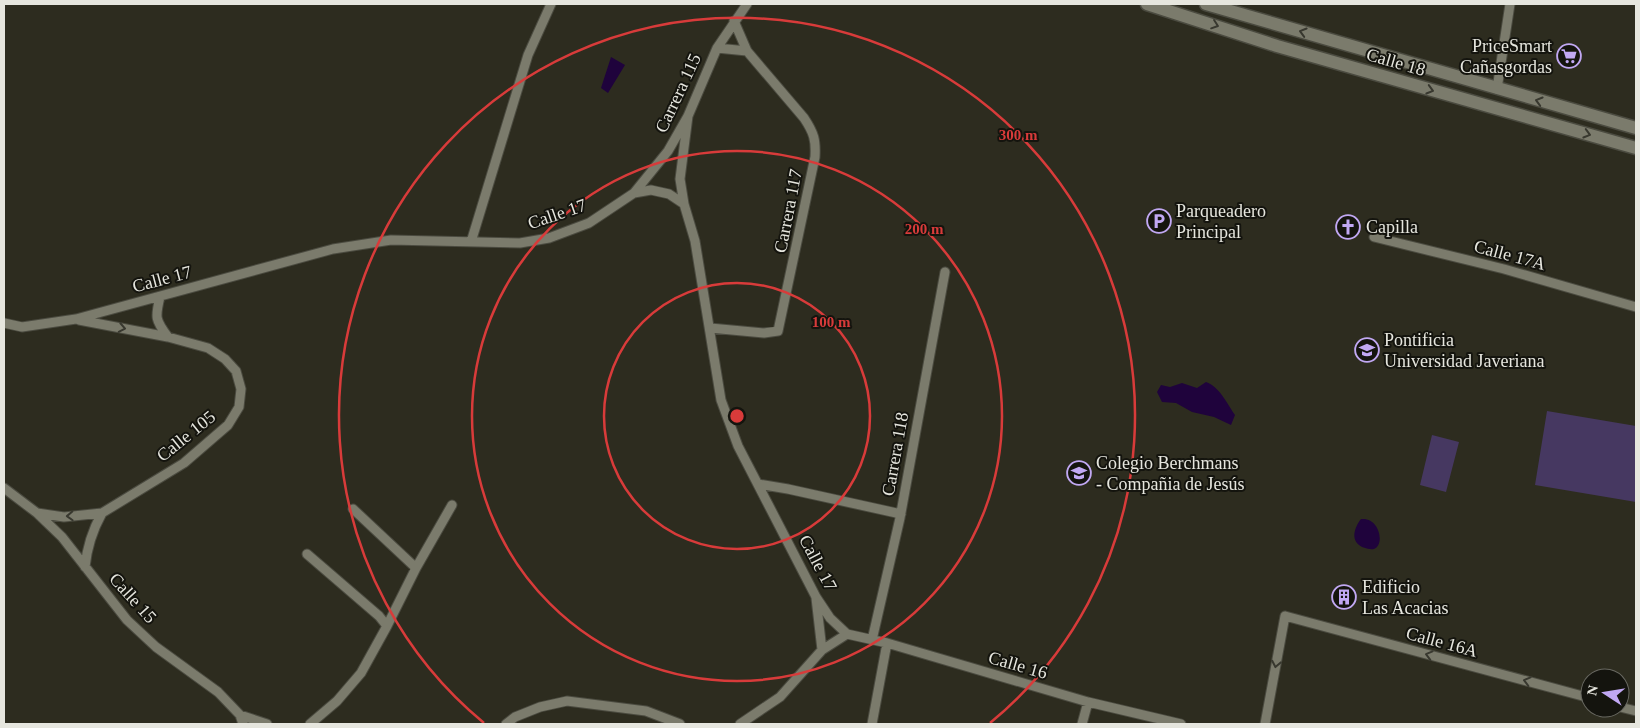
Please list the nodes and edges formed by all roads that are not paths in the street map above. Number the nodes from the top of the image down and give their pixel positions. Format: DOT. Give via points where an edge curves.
graph roads {
  1 [pos="551,4"];
  2 [pos="747,4"];
  3 [pos="1148,4"];
  4 [pos="1206,4"];
  5 [pos="1510,4"];
  6 [pos="734,21"];
  7 [pos="717,48"];
  8 [pos="746,51"];
  9 [pos="1497,89"];
  10 [pos="688,116"];
  11 [pos="1636,128"];
  12 [pos="1636,148"];
  13 [pos="634,192"];
  14 [pos="684,204"];
  15 [pos="1374,237"];
  16 [pos="472,242"];
  17 [pos="945,272"];
  18 [pos="160,297"];
  19 [pos="1636,307"];
  20 [pos="76,319"];
  21 [pos="4,322"];
  22 [pos="710,328"];
  23 [pos="168,337"];
  24 [pos="758,484"];
  25 [pos="4,488"];
  26 [pos="452,505"];
  27 [pos="353,509"];
  28 [pos="37,513"];
  29 [pos="102,513"];
  30 [pos="901,514"];
  31 [pos="307,554"];
  32 [pos="85,567"];
  33 [pos="416,568"];
  34 [pos="816,597"];
  35 [pos="388,626"];
  36 [pos="847,634"];
  37 [pos="872,640"];
  38 [pos="887,643"];
  39 [pos="822,650"];
  40 [pos="1580,695"];
  41 [pos="1088,702"];
  42 [pos="240,714"];
  43 [pos="243,724"];
  44 [pos="267,724"];
  45 [pos="310,724"];
  46 [pos="506,724"];
  47 [pos="679,724"];
  48 [pos="740,724"];
  49 [pos="872,724"];
  50 [pos="1082,724"];
  51 [pos="1181,724"];
  52 [pos="1264,724"];
  1 -- 16 [label="street" via="528,55"];
  2 -- 6 [label="street, Carrera 115"];
  3 -- 12 [label="main road, Calle 18, one-way" via="1286,49"];
  9 -- 4 [label="main road, Calle 18, one-way"];
  5 -- 9 [label="street"];
  6 -- 7 [label="street, Carrera 115"];
  6 -- 8 [label="street, Carrera 117"];
  7 -- 8 [label="street"];
  7 -- 10 [label="street, Carrera 115"];
  8 -- 22 [label="street, Carrera 117" via="812,130 816,142 815,157 778,331"];
  11 -- 9 [label="main road, Calle 18, one-way"];
  10 -- 13 [label="street, Carrera 115" via="668,151"];
  10 -- 14 [label="street, Calle 17" via="680,179"];
  13 -- 14 [label="street" via="650,190 669,194"];
  13 -- 16 [label="street, Calle 17" via="589,223 549,238 520,244"];
  14 -- 22 [label="street, Calle 17" via="695,240"];
  15 -- 19 [label="street, Calle 17A" via="1504,269"];
  16 -- 18 [label="street, Calle 17" via="391,240 333,249"];
  17 -- 30 [label="street, Carrera 118"];
  18 -- 20 [label="street, Calle 17"];
  18 -- 23 [label="street" via="156,315"];
  20 -- 21 [label="street, Calle 17" via="22,327"];
  20 -- 23 [label="street, Calle 105, one-way"];
  22 -- 24 [label="street, Calle 17" via="721,400 738,446"];
  23 -- 29 [label="street, Calle 105" via="208,348 225,359 236,371 241,389 239,407 228,425 184,462"];
  24 -- 30 [label="street"];
  24 -- 34 [label="street, Calle 17"];
  25 -- 28 [label="street, Calle 15"];
  26 -- 33 [label="street"];
  27 -- 33 [label="street"];
  29 -- 28 [label="street, Calle 105, one-way" via="64,517"];
  28 -- 32 [label="street, Calle 15" via="62,537"];
  29 -- 32 [label="street" via="90,538"];
  30 -- 37 [label="street, Carrera 118"];
  31 -- 35 [label="street"];
  32 -- 42 [label="street, Calle 15" via="127,620 156,647 218,692"];
  33 -- 35 [label="street"];
  34 -- 36 [label="street, Calle 17" via="830,618"];
  34 -- 39 [label="street"];
  35 -- 45 [label="street" via="360,673 337,701"];
  36 -- 37 [label="street, Calle 16"];
  36 -- 39 [label="street"];
  37 -- 38 [label="street, Calle 16"];
  38 -- 41 [label="street, Calle 16"];
  38 -- 49 [label="street"];
  39 -- 48 [label="street" via="780,697"];
  40 -- 52 [label="street, Calle 16A, one-way" via="1285,616"];
  41 -- 50 [label="street"];
  41 -- 51 [label="street, Calle 16"];
  42 -- 43 [label="street, Calle 15"];
  42 -- 44 [label="street"];
  46 -- 47 [label="street" via="515,716 567,701 646,711"];
}
